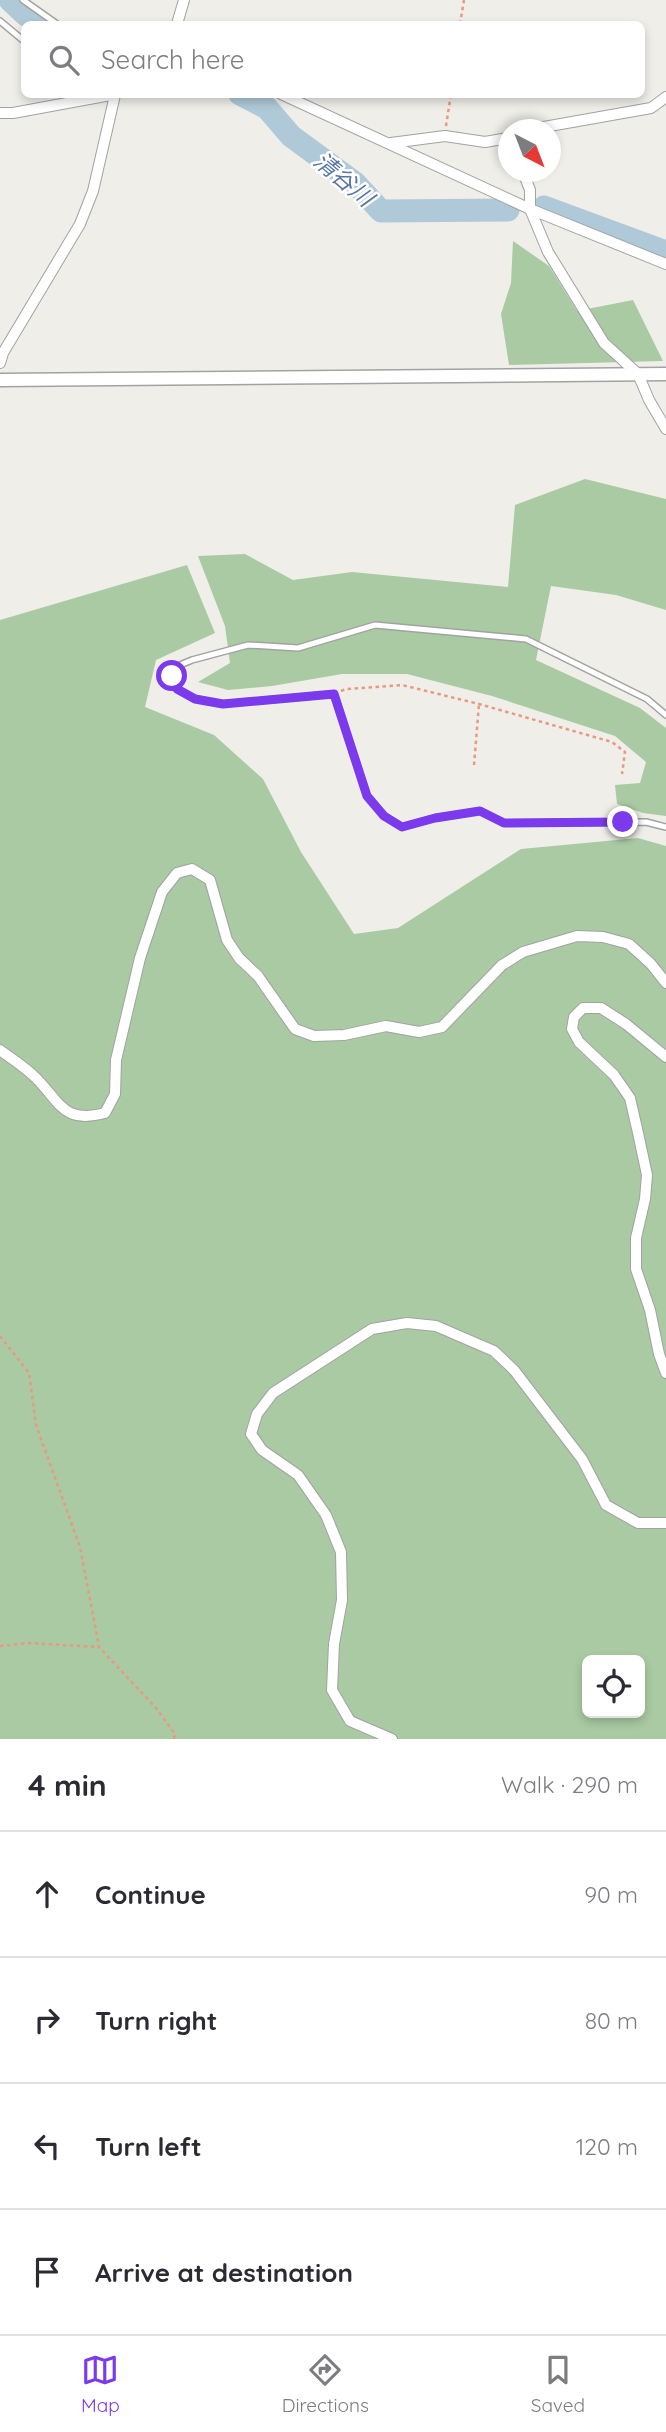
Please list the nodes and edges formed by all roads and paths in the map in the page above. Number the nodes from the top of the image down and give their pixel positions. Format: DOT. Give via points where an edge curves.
graph roads {
  1 [pos="23,0"];
  2 [pos="184,0"];
  3 [pos="464,0"];
  4 [pos="0,21"];
  5 [pos="53,21"];
  6 [pos="178,21"];
  7 [pos="460,21"];
  8 [pos="21,38"];
  9 [pos="666,97"];
  10 [pos="114,98"];
  11 [pos="290,98"];
  12 [pos="450,98"];
  13 [pos="65,99"];
  14 [pos="0,113"];
  15 [pos="561,124"];
  16 [pos="445,136"];
  17 [pos="498,140"];
  18 [pos="389,143"];
  19 [pos="527,182"];
  20 [pos="530,209"];
  21 [pos="666,264"];
  22 [pos="0,363"];
  23 [pos="638,373"];
  24 [pos="666,374"];
  25 [pos="0,380"];
  26 [pos="666,429"];
  27 [pos="334,694"];
  28 [pos="479,704"];
  29 [pos="666,715"];
  30 [pos="474,765"];
  31 [pos="622,774"];
  32 [pos="666,827"];
  33 [pos="666,983"];
  34 [pos="0,1050"];
  35 [pos="666,1057"];
  36 [pos="0,1336"];
  37 [pos="666,1374"];
  38 [pos="666,1523"];
  39 [pos="0,1646"];
  40 [pos="99,1647"];
  41 [pos="174,1739"];
  42 [pos="392,1739"];
  1 -- 5 [label="lane"];
  2 -- 6 [label="street"];
  3 -- 7 [label="path"];
  4 -- 8 [label="lane"];
  9 -- 15 [label="street" via="651,108"];
  10 -- 22 [label="street" via="93,191 80,224"];
  11 -- 18 [label="street"];
  12 -- 16 [label="path"];
  13 -- 14 [label="street"];
  16 -- 17 [label="street"];
  16 -- 18 [label="street"];
  18 -- 20 [label="street"];
  19 -- 20 [label="street"];
  20 -- 21 [label="street"];
  20 -- 23 [label="street" via="548,252 604,343"];
  23 -- 24 [label="street"];
  23 -- 25 [label="street"];
  23 -- 26 [label="street"];
  27 -- 28 [label="path" via="402,685"];
  27 -- 29 [label="lane" via="223,704 195,699 177,689 172,676 180,665 192,660 248,645 298,648 375,625 526,639 647,699"];
  27 -- 32 [label="lane" via="367,796 384,816 402,827 480,811 504,823 646,822"];
  28 -- 30 [label="path"];
  28 -- 31 [label="path" via="612,742 625,752"];
  33 -- 34 [label="street" via="629,944 577,936 548,943 502,965 442,1027 419,1032 386,1026 314,1036 295,1029 258,976 239,958 228,940 210,880 192,869 177,873 162,892 140,958 116,1060 116,1094 105,1113 86,1118 61,1108 35,1077"];
  35 -- 37 [label="street" via="601,1008 583,1008 574,1017 572,1029 579,1042 614,1075 630,1098 647,1175 636,1238 636,1269"];
  36 -- 40 [label="path" via="29,1373 36,1425 80,1547"];
  38 -- 42 [label="street" via="638,1523 606,1504 582,1460 513,1370 494,1351 436,1326 407,1323 372,1329 274,1393 257,1414 251,1434 262,1450 298,1475 326,1515 341,1552 342,1600 332,1690 351,1721"];
  39 -- 40 [label="path"];
  40 -- 41 [label="path" via="156,1708"];
}
